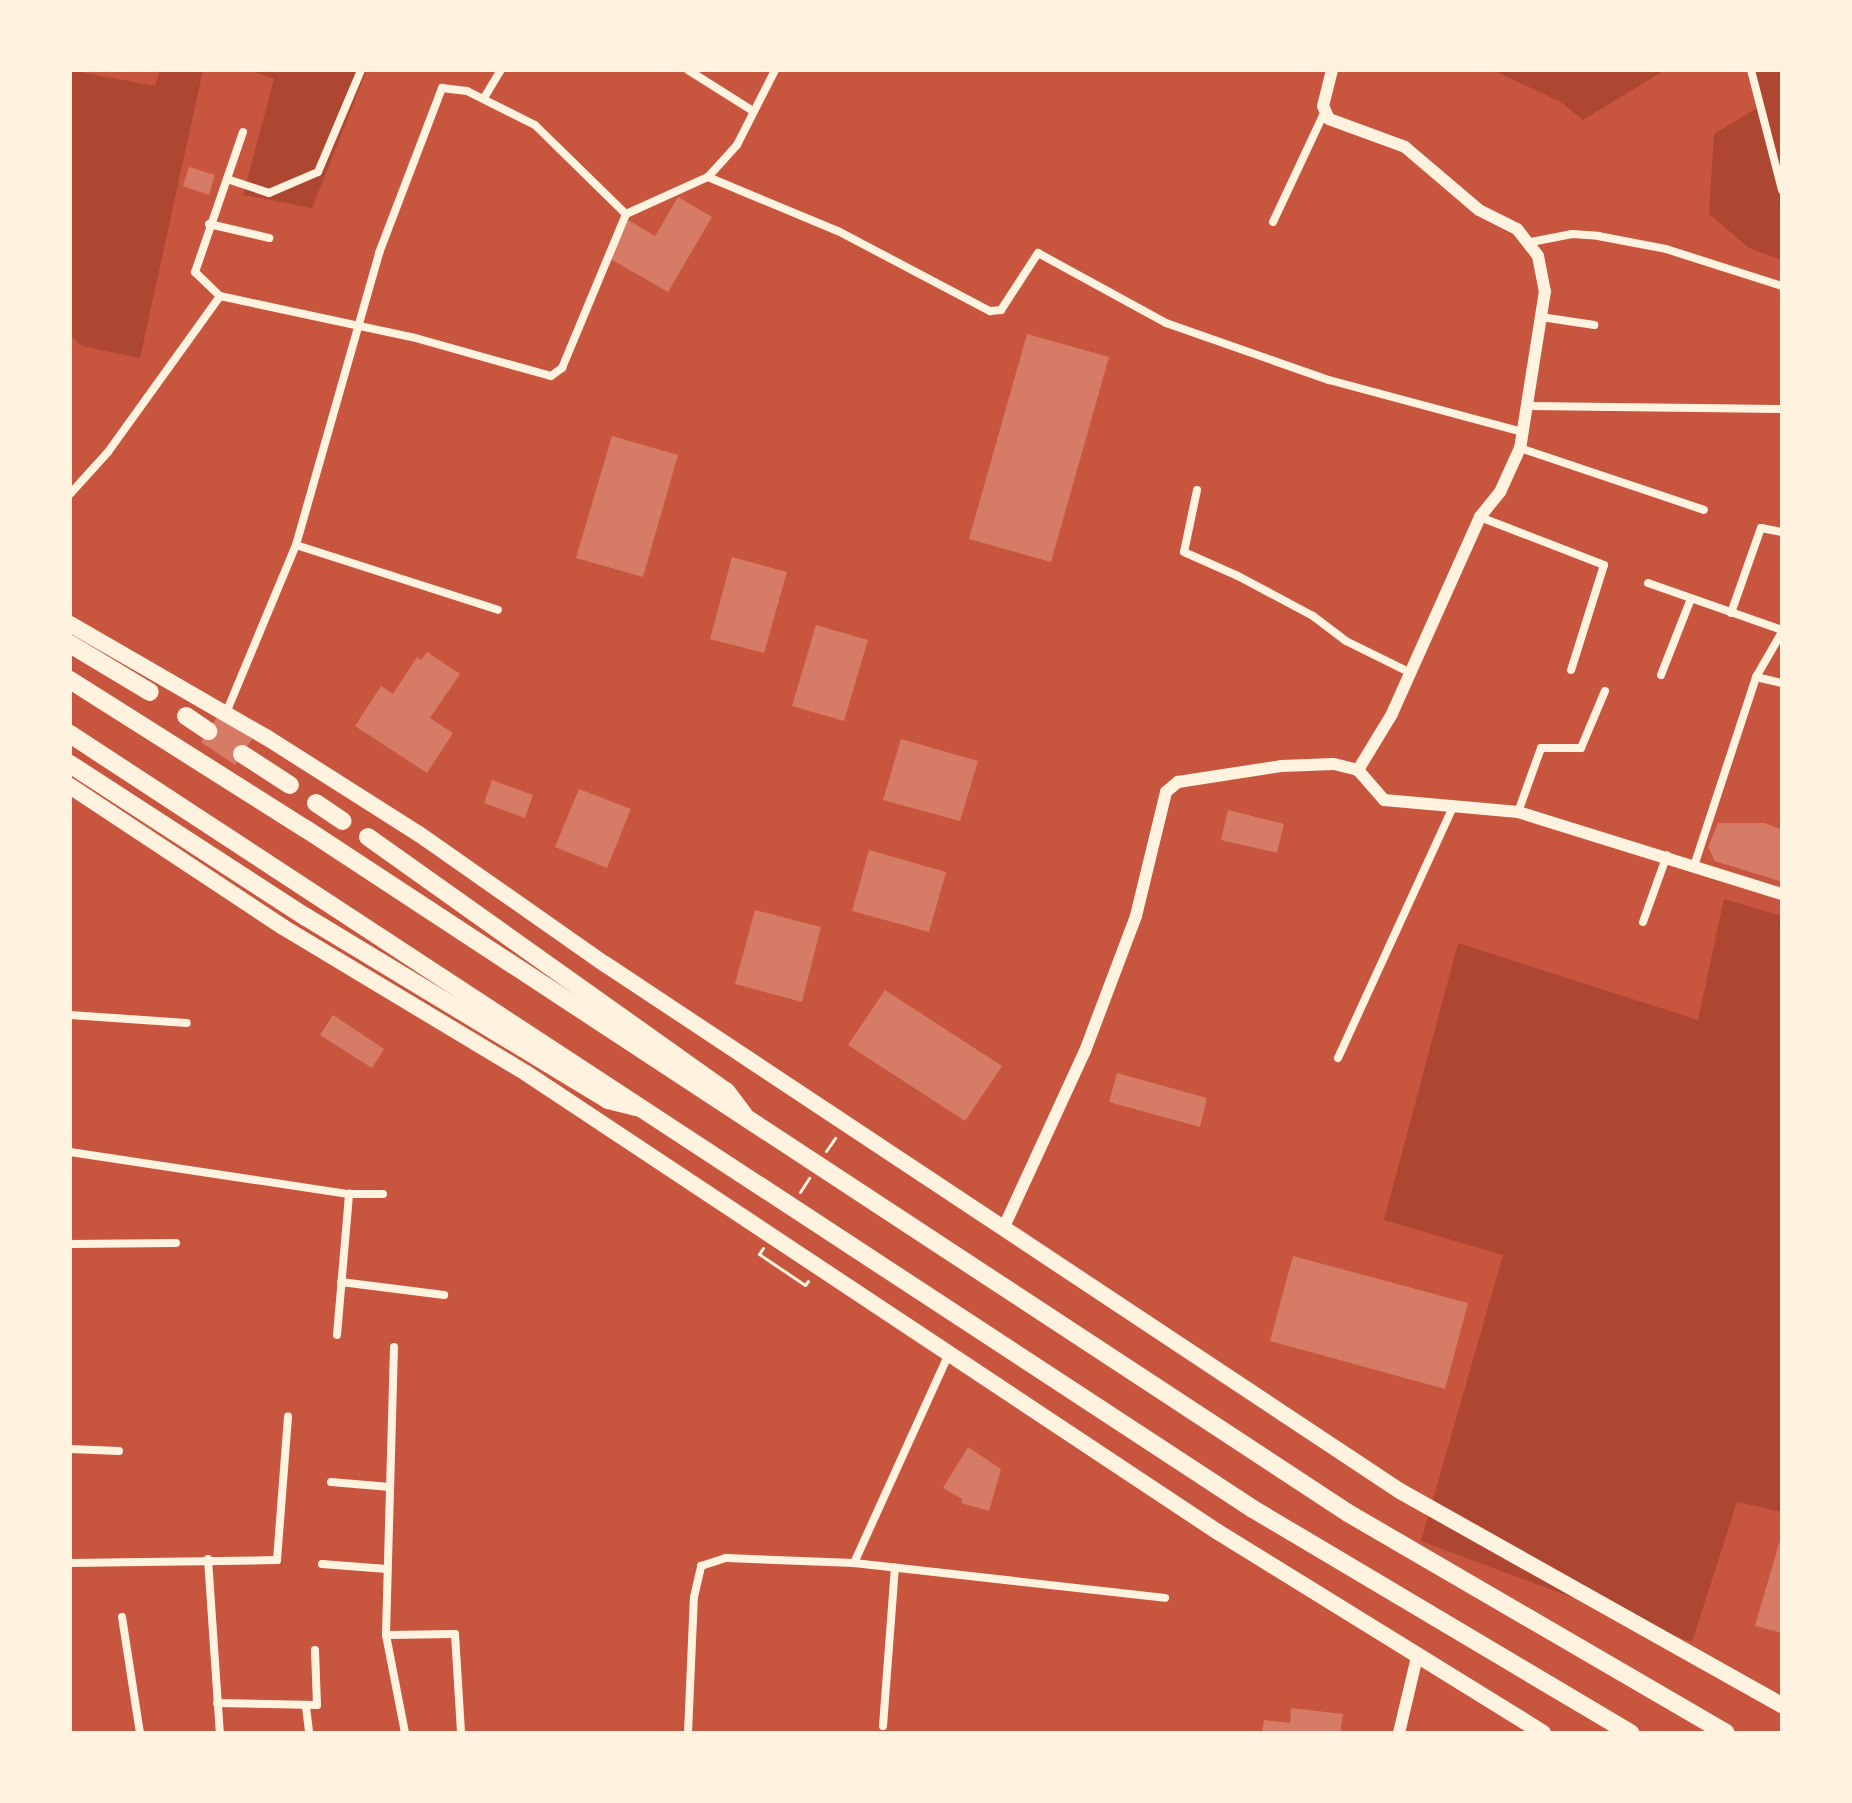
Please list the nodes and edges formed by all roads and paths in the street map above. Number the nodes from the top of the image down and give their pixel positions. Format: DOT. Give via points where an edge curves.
graph roads {
  1 [pos="361,70"];
  2 [pos="501,70"];
  3 [pos="688,70"];
  4 [pos="775,70"];
  5 [pos="1332,70"];
  6 [pos="1751,70"];
  7 [pos="484,98"];
  8 [pos="753,111"];
  9 [pos="1324,113"];
  10 [pos="243,132"];
  11 [pos="708,177"];
  12 [pos="227,179"];
  13 [pos="1782,190"];
  14 [pos="626,214"];
  15 [pos="1273,222"];
  16 [pos="209,224"];
  17 [pos="269,238"];
  18 [pos="1531,242"];
  19 [pos="1782,286"];
  20 [pos="220,296"];
  21 [pos="1541,317"];
  22 [pos="359,325"];
  23 [pos="1594,325"];
  24 [pos="1529,406"];
  25 [pos="1782,409"];
  26 [pos="1523,432"];
  27 [pos="1520,448"];
  28 [pos="1197,490"];
  29 [pos="70,494"];
  30 [pos="1704,510"];
  31 [pos="1480,517"];
  32 [pos="1782,532"];
  33 [pos="296,545"];
  34 [pos="1648,583"];
  35 [pos="1690,601"];
  36 [pos="498,610"];
  37 [pos="1731,613"];
  38 [pos="70,624"];
  39 [pos="1782,631"];
  40 [pos="70,644"];
  41 [pos="1571,670"];
  42 [pos="1411,673"];
  43 [pos="1661,675"];
  44 [pos="1756,677"];
  45 [pos="70,680"];
  46 [pos="1782,683"];
  47 [pos="1605,691"];
  48 [pos="150,692"];
  49 [pos="226,714"];
  50 [pos="186,716"];
  51 [pos="208,731"];
  52 [pos="70,734"];
  53 [pos="242,754"];
  54 [pos="70,764"];
  55 [pos="1358,770"];
  56 [pos="290,785"];
  57 [pos="70,786"];
  58 [pos="316,803"];
  59 [pos="1453,807"];
  60 [pos="1518,812"];
  61 [pos="343,821"];
  62 [pos="368,837"];
  63 [pos="1667,855"];
  64 [pos="1695,863"];
  65 [pos="1782,894"];
  66 [pos="1643,922"];
  67 [pos="70,1015"];
  68 [pos="187,1023"];
  69 [pos="1338,1058"];
  70 [pos="647,1109"];
  71 [pos="745,1119"];
  72 [pos="843,1125"];
  73 [pos="70,1152"];
  74 [pos="818,1164"];
  75 [pos="810,1177"];
  76 [pos="349,1194"];
  77 [pos="383,1194"];
  78 [pos="793,1202"];
  79 [pos="1003,1229"];
  80 [pos="767,1241"];
  81 [pos="176,1243"];
  82 [pos="70,1244"];
  83 [pos="341,1282"];
  84 [pos="805,1285"];
  85 [pos="444,1295"];
  86 [pos="337,1335"];
  87 [pos="394,1347"];
  88 [pos="948,1356"];
  89 [pos="288,1416"];
  90 [pos="70,1449"];
  91 [pos="119,1451"];
  92 [pos="331,1482"];
  93 [pos="390,1487"];
  94 [pos="208,1559"];
  95 [pos="70,1563"];
  96 [pos="854,1563"];
  97 [pos="322,1564"];
  98 [pos="895,1567"];
  99 [pos="387,1569"];
  100 [pos="1165,1598"];
  101 [pos="122,1617"];
  102 [pos="386,1635"];
  103 [pos="315,1650"];
  104 [pos="1417,1657"];
  105 [pos="217,1703"];
  106 [pos="1782,1705"];
  107 [pos="306,1707"];
  108 [pos="883,1726"];
  109 [pos="140,1733"];
  110 [pos="220,1733"];
  111 [pos="309,1733"];
  112 [pos="405,1733"];
  113 [pos="461,1733"];
  114 [pos="688,1733"];
  115 [pos="1399,1733"];
  116 [pos="1543,1733"];
  117 [pos="1630,1733"];
  118 [pos="1726,1733"];
  1 -- 12 [label="street" via="318,172 269,193"];
  2 -- 7 [label="street"];
  3 -- 8 [label="street"];
  4 -- 8 [label="street"];
  5 -- 9 [label="street"];
  6 -- 13 [label="street"];
  7 -- 14 [label="street" via="535,125"];
  7 -- 22 [label="street" via="448,85 442,88 379,253"];
  8 -- 11 [label="street" via="737,145"];
  9 -- 15 [label="street"];
  9 -- 18 [label="street" via="1335,124 1405,147 1479,210"];
  10 -- 12 [label="street"];
  11 -- 14 [label="street"];
  11 -- 26 [label="street" via="838,231 990,311 1001,310 1038,253 1166,323 1329,380"];
  12 -- 16 [label="street"];
  14 -- 22 [label="street" via="558,375"];
  16 -- 17 [label="street"];
  16 -- 20 [label="street" via="195,272"];
  18 -- 19 [label="street" via="1572,234 1666,249"];
  18 -- 21 [label="street" via="1543,271"];
  20 -- 22 [label="street"];
  20 -- 29 [label="street" via="108,452"];
  21 -- 23 [label="street"];
  21 -- 24 [label="street"];
  22 -- 33 [label="street"];
  24 -- 25 [label="street"];
  24 -- 26 [label="street"];
  26 -- 27 [label="street"];
  27 -- 30 [label="street"];
  27 -- 31 [label="street" via="1500,492"];
  28 -- 42 [label="street" via="1184,552 1313,616 1346,641"];
  31 -- 41 [label="street" via="1604,565"];
  31 -- 42 [label="street"];
  32 -- 37 [label="street" via="1761,528"];
  33 -- 36 [label="street"];
  33 -- 49 [label="street"];
  34 -- 35 [label="street"];
  35 -- 37 [label="street"];
  35 -- 43 [label="street"];
  37 -- 39 [label="street"];
  38 -- 49 [label="highway"];
  39 -- 44 [label="street"];
  40 -- 48 [label="highway"];
  42 -- 55 [label="street"];
  44 -- 46 [label="street"];
  44 -- 64 [label="street"];
  45 -- 71 [label="highway"];
  47 -- 60 [label="street" via="1581,748 1541,748"];
  49 -- 79 [label="highway" via="419,834"];
  50 -- 51 [label="highway"];
  52 -- 70 [label="highway"];
  53 -- 56 [label="highway"];
  54 -- 70 [label="highway" via="306,917 608,1100"];
  55 -- 59 [label="street" via="1384,800"];
  55 -- 79 [label="street" via="1304,763 1195,778 1169,788 1129,935 1085,1051"];
  57 -- 88 [label="highway" via="296,935 526,1073"];
  58 -- 61 [label="highway"];
  59 -- 60 [label="street"];
  59 -- 69 [label="street"];
  60 -- 63 [label="street"];
  62 -- 71 [label="highway" via="726,1091 740,1104"];
  63 -- 64 [label="street"];
  63 -- 66 [label="street"];
  64 -- 65 [label="street"];
  67 -- 68 [label="street"];
  70 -- 117 [label="highway" via="1253,1509"];
  71 -- 118 [label="highway" via="1348,1513"];
  72 -- 74 [label="path"];
  73 -- 76 [label="street"];
  75 -- 78 [label="path"];
  76 -- 77 [label="street"];
  76 -- 83 [label="street"];
  79 -- 106 [label="highway" via="1400,1491"];
  80 -- 84 [label="path" via="759,1254"];
  81 -- 82 [label="street"];
  83 -- 85 [label="street"];
  83 -- 86 [label="street"];
  87 -- 93 [label="street"];
  88 -- 96 [label="street"];
  88 -- 104 [label="highway"];
  89 -- 94 [label="street" via="277,1560"];
  90 -- 91 [label="street"];
  92 -- 93 [label="street"];
  93 -- 99 [label="street"];
  94 -- 95 [label="street"];
  94 -- 105 [label="street"];
  96 -- 98 [label="street"];
  96 -- 114 [label="street" via="726,1558 701,1566 694,1597"];
  97 -- 99 [label="street"];
  98 -- 100 [label="street"];
  98 -- 108 [label="street"];
  99 -- 102 [label="street"];
  101 -- 109 [label="street"];
  102 -- 112 [label="street"];
  102 -- 113 [label="street" via="455,1634"];
  103 -- 107 [label="street" via="319,1698"];
  104 -- 115 [label="street"];
  104 -- 116 [label="highway"];
  105 -- 107 [label="street"];
  105 -- 110 [label="street"];
  107 -- 111 [label="street"];
}
